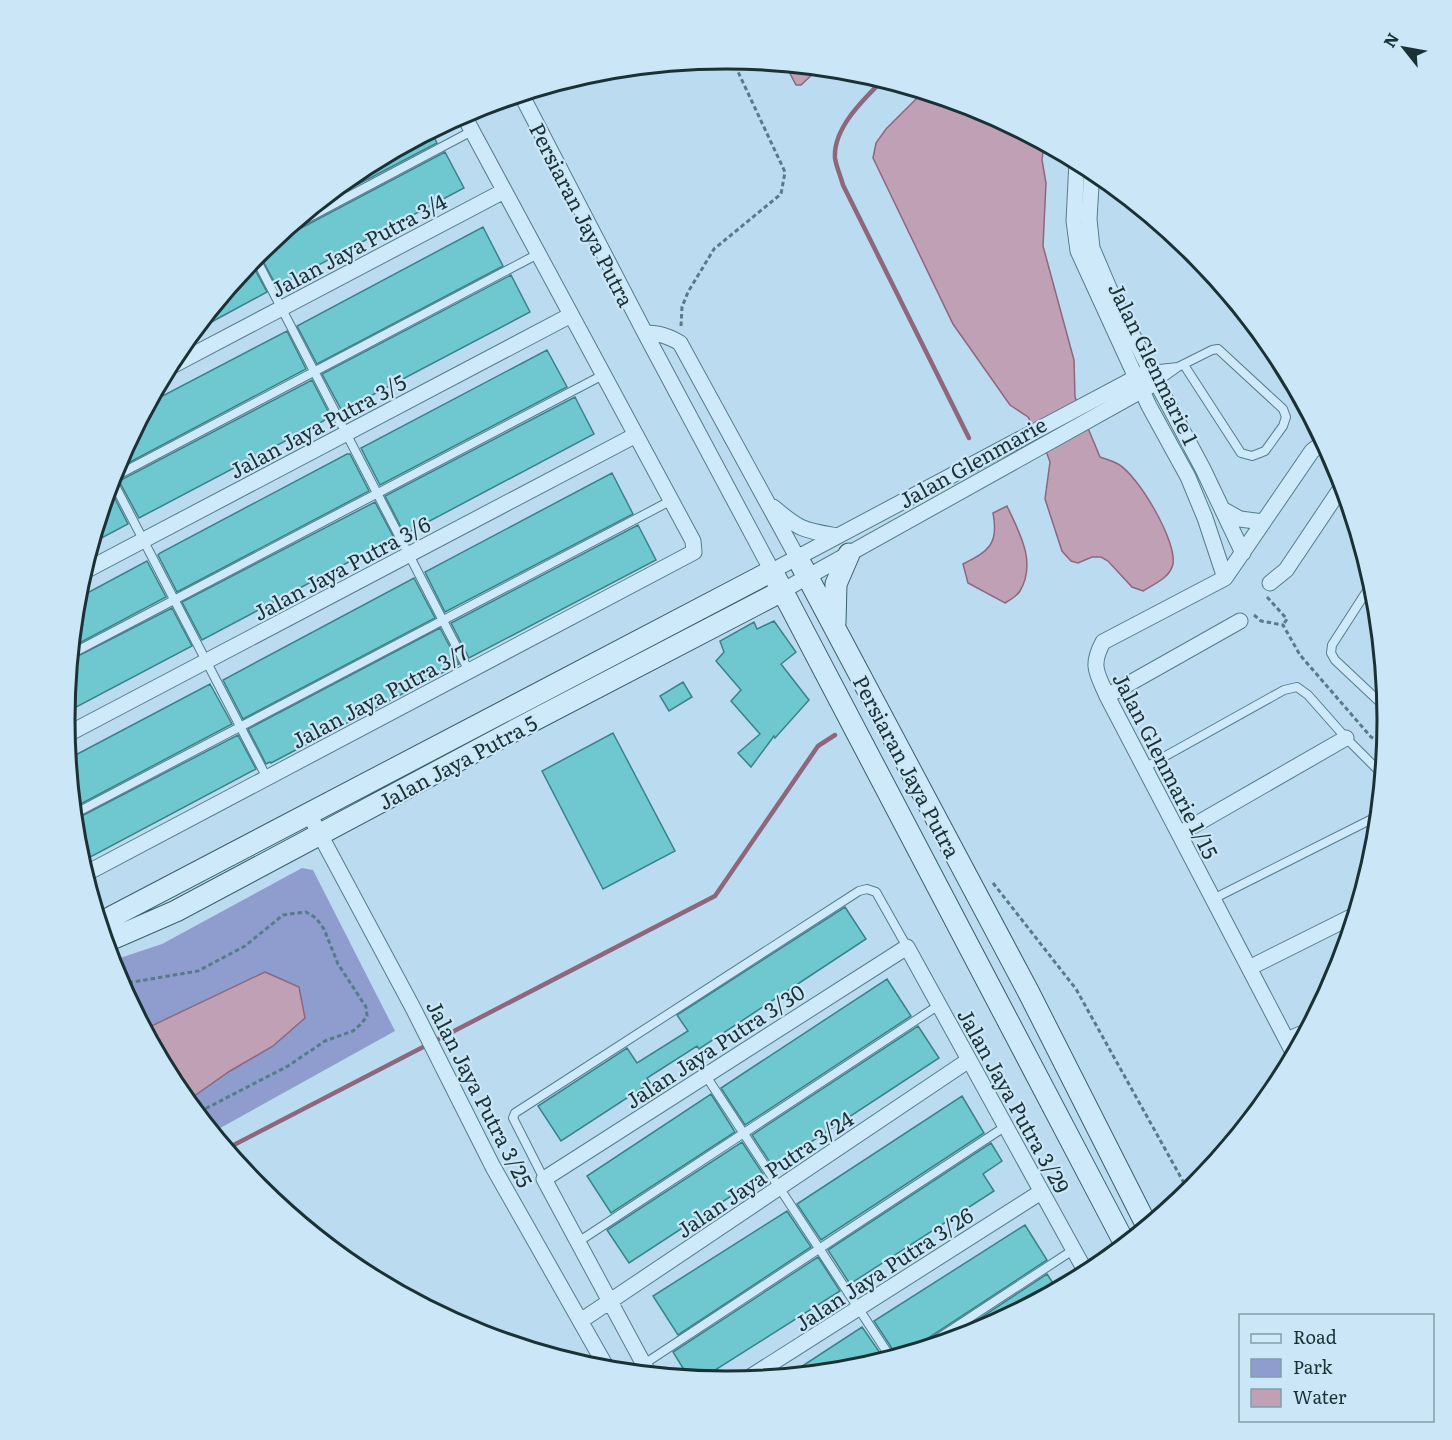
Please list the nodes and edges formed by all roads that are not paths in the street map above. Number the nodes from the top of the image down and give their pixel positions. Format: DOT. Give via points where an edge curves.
graph roads {
  1 [pos="525,101"];
  2 [pos="468,123"];
  3 [pos="472,131"];
  4 [pos="1081,175"];
  5 [pos="504,191"];
  6 [pos="322,210"];
  7 [pos="538,254"];
  8 [pos="260,267"];
  9 [pos="281,308"];
  10 [pos="571,315"];
  11 [pos="645,333"];
  12 [pos="184,359"];
  13 [pos="1181,366"];
  14 [pos="314,372"];
  15 [pos="603,375"];
  16 [pos="1146,380"];
  17 [pos="346,433"];
  18 [pos="636,435"];
  19 [pos="1317,447"];
  20 [pos="1203,469"];
  21 [pos="125,471"];
  22 [pos="1188,477"];
  23 [pos="118,490"];
  24 [pos="377,493"];
  25 [pos="1336,495"];
  26 [pos="672,500"];
  27 [pos="766,501"];
  28 [pos="1222,508"];
  29 [pos="1263,522"];
  30 [pos="837,536"];
  31 [pos="144,540"];
  32 [pos="1243,553"];
  33 [pos="849,554"];
  34 [pos="409,555"];
  35 [pos="797,557"];
  36 [pos="94,566"];
  37 [pos="772,571"];
  38 [pos="808,577"];
  39 [pos="1225,578"];
  40 [pos="1270,583"];
  41 [pos="782,591"];
  42 [pos="1364,595"];
  43 [pos="174,600"];
  44 [pos="443,620"];
  45 [pos="1240,621"];
  46 [pos="836,628"];
  47 [pos="79,650"];
  48 [pos="206,661"];
  49 [pos="470,671"];
  50 [pos="1107,696"];
  51 [pos="1376,698"];
  52 [pos="240,727"];
  53 [pos="75,730"];
  54 [pos="1346,738"];
  55 [pos="1375,767"];
  56 [pos="1144,768"];
  57 [pos="267,778"];
  58 [pos="82,810"];
  59 [pos="309,814"];
  60 [pos="1368,821"];
  61 [pos="319,834"];
  62 [pos="1179,834"];
  63 [pos="93,870"];
  64 [pos="1213,899"];
  65 [pos="107,919"];
  66 [pos="1345,920"];
  67 [pos="113,938"];
  68 [pos="907,947"];
  69 [pos="1250,968"];
  70 [pos="939,1005"];
  71 [pos="1297,1032"];
  72 [pos="1286,1037"];
  73 [pos="1290,1046"];
  74 [pos="969,1060"];
  75 [pos="706,1076"];
  76 [pos="1007,1126"];
  77 [pos="744,1133"];
  78 [pos="544,1179"];
  79 [pos="780,1187"];
  80 [pos="1041,1192"];
  81 [pos="1143,1219"];
  82 [pos="1121,1237"];
  83 [pos="578,1242"];
  84 [pos="820,1248"];
  85 [pos="1072,1250"];
  86 [pos="1081,1265"];
  87 [pos="610,1302"];
  88 [pos="859,1308"];
  89 [pos="582,1320"];
  90 [pos="948,1331"];
  91 [pos="886,1351"];
  92 [pos="602,1359"];
  93 [pos="645,1365"];
  94 [pos="651,1366"];
  95 [pos="761,1370"];
  1 -- 11 [label="street, Persiaran Jaya Putra"];
  2 -- 3 [label="street"];
  3 -- 5 [label="street"];
  3 -- 6 [label="lane"];
  4 -- 16 [label="street, Jalan Glenmarie 1" via="1074,221 1078,251"];
  5 -- 7 [label="street"];
  5 -- 9 [label="street, Jalan Jaya Putra 3/4"];
  7 -- 10 [label="street"];
  7 -- 14 [label="lane"];
  8 -- 9 [label="lane"];
  9 -- 12 [label="street, Jalan Jaya Putra 3/4"];
  9 -- 14 [label="lane"];
  10 -- 15 [label="street"];
  10 -- 17 [label="street, Jalan Jaya Putra 3/5"];
  11 -- 27 [label="street, Persiaran Jaya Putra" via="668,336 680,344"];
  11 -- 37 [label="street, Persiaran Jaya Putra"];
  13 -- 13 [label="lane" via="1241,453 1252,456 1265,451 1283,426 1283,409 1218,349"];
  13 -- 16 [label="lane"];
  13 -- 16 [label="lane"];
  14 -- 17 [label="lane"];
  14 -- 21 [label="lane"];
  15 -- 18 [label="street"];
  15 -- 24 [label="lane"];
  16 -- 20 [label="street, Jalan Glenmarie 1"];
  16 -- 22 [label="street, Jalan Glenmarie 1"];
  16 -- 30 [label="street, Jalan Glenmarie" via="1085,404"];
  16 -- 33 [label="street, Jalan Glenmarie" via="1094,417"];
  17 -- 24 [label="lane"];
  17 -- 31 [label="street, Jalan Jaya Putra 3/5"];
  18 -- 26 [label="street"];
  18 -- 34 [label="street, Jalan Jaya Putra 3/6"];
  19 -- 29 [label="street, Jalan Glenmarie 1/15"];
  20 -- 22 [label="street"];
  20 -- 28 [label="street, Jalan Glenmarie 1"];
  22 -- 39 [label="street, Jalan Glenmarie 1"];
  23 -- 31 [label="lane"];
  24 -- 34 [label="lane"];
  24 -- 43 [label="lane"];
  25 -- 40 [label="street" via="1286,570"];
  26 -- 44 [label="lane"];
  26 -- 49 [label="street, Jalan Jaya Putra 3/7" via="693,541 693,552"];
  27 -- 30 [label="street" via="798,528"];
  27 -- 35 [label="street, Persiaran Jaya Putra"];
  28 -- 29 [label="street" via="1240,519"];
  28 -- 32 [label="street, Jalan Glenmarie 1"];
  29 -- 32 [label="street, Jalan Glenmarie 1/15"];
  30 -- 35 [label="street, Jalan Glenmarie"];
  31 -- 36 [label="street, Jalan Jaya Putra 3/5"];
  31 -- 43 [label="lane"];
  32 -- 39 [label="street, Jalan Glenmarie 1/15"];
  33 -- 38 [label="street, Jalan Glenmarie"];
  33 -- 46 [label="street" via="836,584"];
  34 -- 44 [label="lane"];
  34 -- 48 [label="street, Jalan Jaya Putra 3/6"];
  35 -- 37 [label="street, Jalan Jaya Putra 5"];
  35 -- 38 [label="street, Persiaran Jaya Putra"];
  37 -- 41 [label="street, Persiaran Jaya Putra"];
  37 -- 59 [label="street, Jalan Jaya Putra 5"];
  38 -- 41 [label="street, Jalan Jaya Putra 5"];
  38 -- 46 [label="street, Persiaran Jaya Putra"];
  39 -- 50 [label="street, Jalan Glenmarie 1/15" via="1103,642 1096,655 1095,669"];
  41 -- 61 [label="street, Jalan Jaya Putra 5"];
  41 -- 82 [label="street, Persiaran Jaya Putra"];
  42 -- 51 [label="lane" via="1332,645 1331,653"];
  43 -- 47 [label="lane"];
  43 -- 48 [label="lane"];
  44 -- 49 [label="lane"];
  44 -- 52 [label="lane"];
  45 -- 50 [label="street"];
  46 -- 81 [label="street, Persiaran Jaya Putra"];
  48 -- 52 [label="lane"];
  48 -- 53 [label="street, Jalan Jaya Putra 3/6"];
  49 -- 57 [label="street, Jalan Jaya Putra 3/7"];
  50 -- 56 [label="street, Jalan Glenmarie 1/15"];
  52 -- 57 [label="lane"];
  52 -- 58 [label="lane"];
  54 -- 55 [label="lane"];
  54 -- 56 [label="lane" via="1297,687 1284,690"];
  54 -- 62 [label="street"];
  56 -- 62 [label="street, Jalan Glenmarie 1/15"];
  57 -- 63 [label="street, Jalan Jaya Putra 3/7"];
  59 -- 61 [label="street, Jalan Jaya Putra 3/25"];
  59 -- 65 [label="street, Jalan Jaya Putra 5"];
  60 -- 64 [label="lane"];
  61 -- 67 [label="street, Jalan Jaya Putra 5" via="176,911"];
  61 -- 89 [label="street, Jalan Jaya Putra 3/25" via="493,1167"];
  62 -- 64 [label="street, Jalan Glenmarie 1/15"];
  64 -- 69 [label="street, Jalan Glenmarie 1/15"];
  66 -- 69 [label="street"];
  68 -- 70 [label="street, Jalan Jaya Putra 3/29"];
  68 -- 75 [label="street, Jalan Jaya Putra 3/30"];
  68 -- 78 [label="lane" via="876,892 867,889 849,897 515,1113 513,1118"];
  69 -- 72 [label="street, Jalan Glenmarie 1/15"];
  70 -- 74 [label="street, Jalan Jaya Putra 3/29"];
  70 -- 77 [label="lane"];
  71 -- 72 [label="lane"];
  72 -- 73 [label="street, Jalan Glenmarie 1/15"];
  74 -- 76 [label="street, Jalan Jaya Putra 3/29"];
  74 -- 79 [label="street, Jalan Jaya Putra 3/24"];
  75 -- 77 [label="lane"];
  75 -- 78 [label="street, Jalan Jaya Putra 3/30"];
  76 -- 80 [label="street, Jalan Jaya Putra 3/29"];
  76 -- 84 [label="lane"];
  77 -- 79 [label="lane"];
  77 -- 83 [label="lane"];
  78 -- 83 [label="street, Jalan Jaya Putra 3/25"];
  79 -- 84 [label="lane"];
  79 -- 87 [label="street, Jalan Jaya Putra 3/24"];
  80 -- 85 [label="street, Jalan Jaya Putra 3/29"];
  80 -- 88 [label="street, Jalan Jaya Putra 3/26"];
  83 -- 87 [label="street, Jalan Jaya Putra 3/25"];
  84 -- 88 [label="lane"];
  84 -- 94 [label="lane"];
  85 -- 86 [label="street, Jalan Jaya Putra 3/29"];
  85 -- 90 [label="lane"];
  87 -- 89 [label="street, Jalan Jaya Putra 3/24"];
  87 -- 93 [label="street, Jalan Jaya Putra 3/25"];
  88 -- 91 [label="lane"];
  88 -- 95 [label="street, Jalan Jaya Putra 3/26"];
  89 -- 92 [label="street, Jalan Jaya Putra 3/25"];
}
